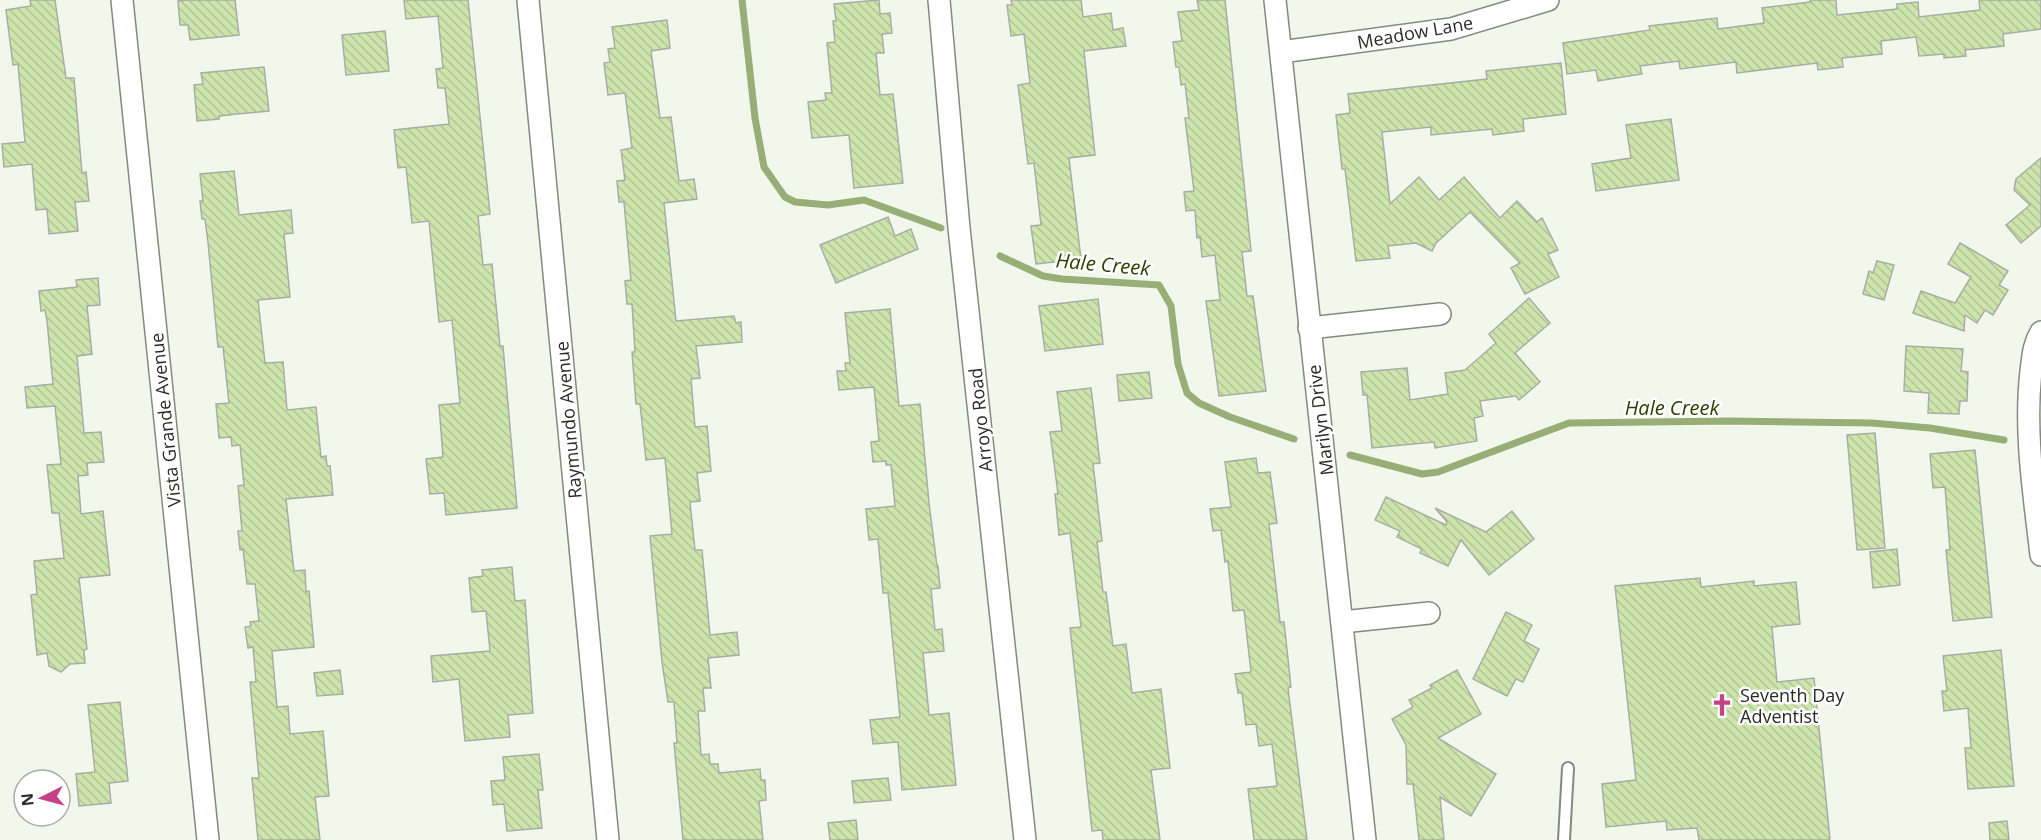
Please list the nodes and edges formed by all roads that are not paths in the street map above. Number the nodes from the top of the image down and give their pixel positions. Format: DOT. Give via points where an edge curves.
graph roads {
  1 [pos="122,0"];
  2 [pos="528,0"];
  3 [pos="939,0"];
  4 [pos="1275,0"];
  5 [pos="1548,0"];
  6 [pos="1281,52"];
  7 [pos="1440,314"];
  8 [pos="1309,328"];
  9 [pos="2041,332"];
  10 [pos="2041,555"];
  11 [pos="1429,613"];
  12 [pos="1341,622"];
  13 [pos="1568,768"];
  14 [pos="208,840"];
  15 [pos="608,840"];
  16 [pos="1025,840"];
  17 [pos="1365,840"];
  18 [pos="1564,840"];
  1 -- 14 [label="street, Vista Grande Avenue"];
  2 -- 15 [label="street, Raymundo Avenue"];
  3 -- 16 [label="street, Arroyo Road"];
  4 -- 6 [label="street, Marilyn Drive"];
  5 -- 6 [label="street, Meadow Lane" via="1451,29"];
  6 -- 8 [label="street, Marilyn Drive"];
  7 -- 8 [label="street"];
  8 -- 12 [label="street, Marilyn Drive"];
  9 -- 10 [label="street" via="2035,342 2029,396"];
  11 -- 12 [label="street"];
  12 -- 17 [label="street, Marilyn Drive"];
  13 -- 18 [label="lane"];
}
